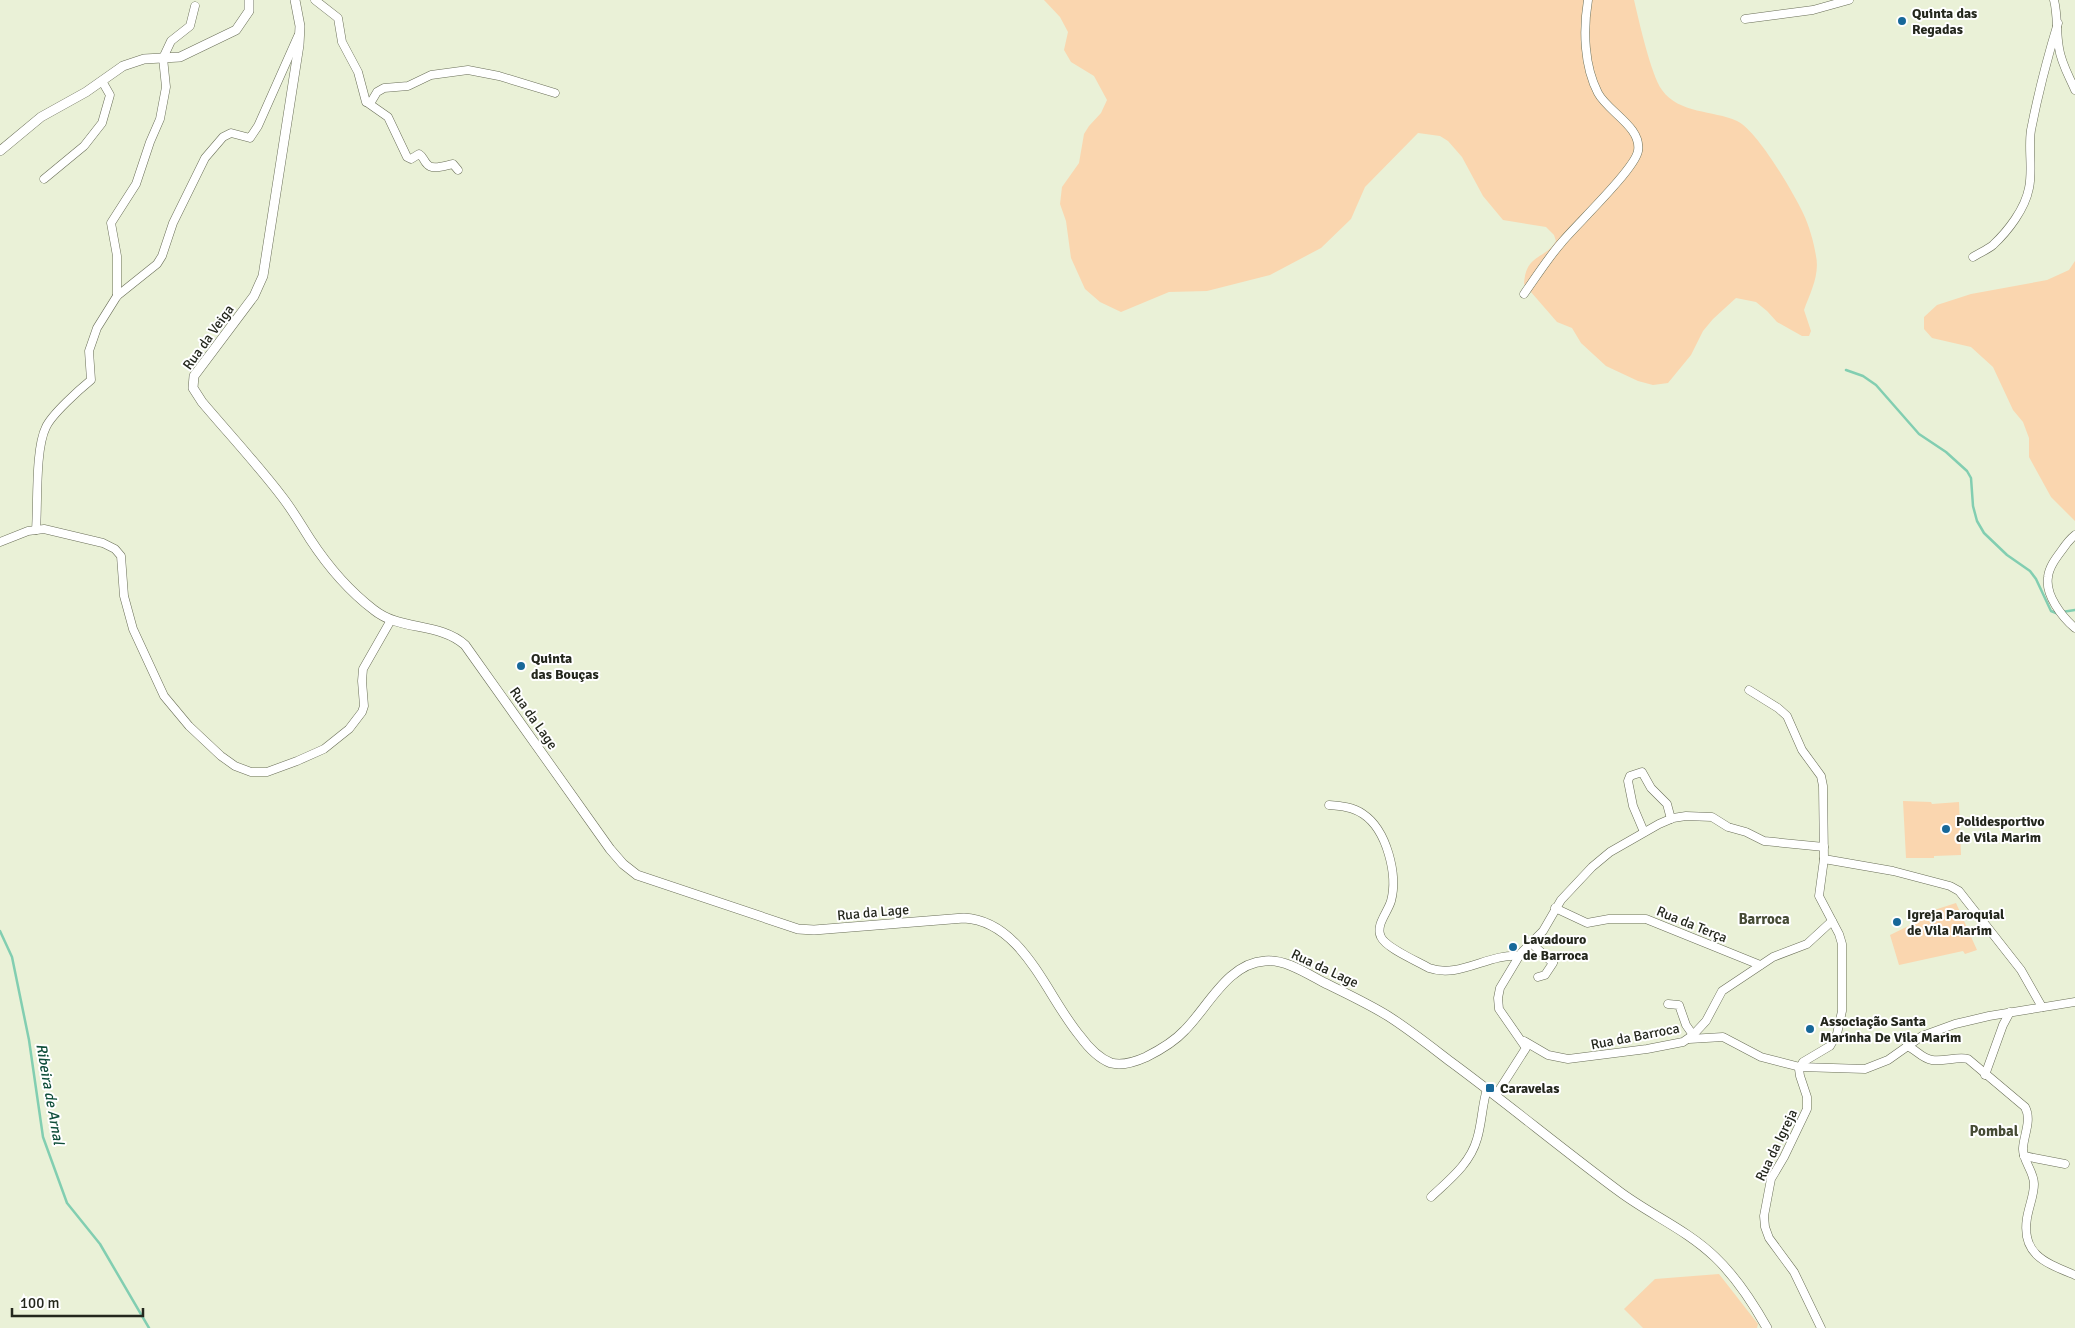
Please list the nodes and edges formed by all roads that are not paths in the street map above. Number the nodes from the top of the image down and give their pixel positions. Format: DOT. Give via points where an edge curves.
graph roads {
  1 [pos="249,0"];
  2 [pos="295,0"];
  3 [pos="316,0"];
  4 [pos="1588,0"];
  5 [pos="1849,0"];
  6 [pos="2054,0"];
  7 [pos="195,6"];
  8 [pos="1745,19"];
  9 [pos="2058,23"];
  10 [pos="300,32"];
  11 [pos="162,58"];
  12 [pos="102,82"];
  13 [pos="2075,90"];
  14 [pos="555,93"];
  15 [pos="368,103"];
  16 [pos="0,151"];
  17 [pos="458,170"];
  18 [pos="44,179"];
  19 [pos="1973,257"];
  20 [pos="1524,294"];
  21 [pos="117,296"];
  22 [pos="36,530"];
  23 [pos="2075,535"];
  24 [pos="0,542"];
  25 [pos="391,620"];
  26 [pos="2075,628"];
  27 [pos="1749,690"];
  28 [pos="1329,805"];
  29 [pos="1671,819"];
  30 [pos="1644,832"];
  31 [pos="1824,847"];
  32 [pos="1824,860"];
  33 [pos="1555,908"];
  34 [pos="1832,921"];
  35 [pos="1530,942"];
  36 [pos="1519,956"];
  37 [pos="1760,965"];
  38 [pos="1538,977"];
  39 [pos="2075,1002"];
  40 [pos="1668,1004"];
  41 [pos="2042,1007"];
  42 [pos="2010,1012"];
  43 [pos="1691,1037"];
  44 [pos="1520,1038"];
  45 [pos="1907,1046"];
  46 [pos="1800,1066"];
  47 [pos="1985,1075"];
  48 [pos="1488,1089"];
  49 [pos="1496,1095"];
  50 [pos="2024,1156"];
  51 [pos="2065,1164"];
  52 [pos="1431,1197"];
  53 [pos="2075,1275"];
  54 [pos="1767,1328"];
  55 [pos="1821,1328"];
  1 -- 11 [label="street" via="249,10 236,30 180,57"];
  2 -- 10 [label="street"];
  3 -- 15 [label="street" via="338,18 342,45 355,66 363,98"];
  4 -- 20 [label="street" via="1587,51 1591,77 1604,104 1632,132 1638,152 1611,188 1558,246"];
  5 -- 8 [label="street" via="1813,10"];
  6 -- 9 [label="street"];
  7 -- 11 [label="street" via="190,25 172,40"];
  9 -- 13 [label="street" via="2058,47"];
  9 -- 19 [label="street" via="2043,71 2034,116 2029,188 2024,202 2013,222 1992,246"];
  10 -- 21 [label="street" via="250,138 231,133 223,137 205,158 157,264"];
  10 -- 25 [label="street, Rua da Veiga" via="261,280 254,296 197,373 193,384 198,397 282,496 346,584 372,609"];
  11 -- 12 [label="street" via="144,59 123,66"];
  11 -- 21 [label="street" via="166,87 160,119 136,184 111,223 117,256"];
  12 -- 16 [label="street" via="42,117"];
  12 -- 18 [label="street" via="110,95 102,123 84,146"];
  14 -- 15 [label="street" via="468,70 432,75 408,86 384,88"];
  15 -- 17 [label="street" via="388,117 407,157 411,159 419,154 431,168 453,164"];
  21 -- 22 [label="street" via="97,328 89,351 91,380 46,426 39,453"];
  22 -- 24 [label="street"];
  22 -- 25 [label="street" via="51,530 116,549 133,629 164,696 189,726 221,756 251,772 267,772 324,749 349,729 364,706 363,668"];
  23 -- 26 [label="street" via="2053,562 2048,576 2048,586 2058,608"];
  25 -- 48 [label="street, Rua da Lage" via="444,632 465,645 614,855 632,872 798,929 964,918 989,924 1018,945 1077,1033 1093,1052 1112,1063 1136,1061 1169,1044 1186,1030 1233,975 1258,962 1278,961 1371,1006"];
  27 -- 31 [label="street" via="1785,714 1802,750 1821,776"];
  28 -- 36 [label="street" via="1349,808 1364,815 1387,850 1394,880 1390,906 1379,929 1385,943 1436,970 1471,966 1502,955"];
  29 -- 30 [label="street"];
  29 -- 30 [label="street" via="1668,804 1650,788 1642,772 1632,775 1628,781 1632,801"];
  29 -- 31 [label="street" via="1712,817 1764,841"];
  30 -- 33 [label="street" via="1595,864"];
  31 -- 32 [label="street"];
  32 -- 34 [label="street" via="1819,896"];
  32 -- 41 [label="street" via="1893,871 1959,891 2021,970"];
  33 -- 35 [label="street" via="1543,930"];
  33 -- 37 [label="street, Rua da Terça" via="1587,923 1609,919 1646,919"];
  34 -- 37 [label="street, Rua da Barroca" via="1807,944"];
  34 -- 46 [label="street" via="1842,944 1841,1020 1832,1044"];
  35 -- 36 [label="street"];
  35 -- 38 [label="street" via="1553,963 1545,975"];
  36 -- 44 [label="street" via="1500,988 1498,1003"];
  37 -- 43 [label="street, Rua da Barroca" via="1720,992 1710,1014"];
  39 -- 41 [label="street"];
  40 -- 43 [label="street" via="1678,1005"];
  41 -- 42 [label="street"];
  42 -- 45 [label="street" via="1941,1028"];
  42 -- 47 [label="street"];
  43 -- 44 [label="street, Rua da Barroca" via="1677,1044 1568,1059 1543,1052"];
  43 -- 46 [label="street" via="1723,1037 1761,1057"];
  44 -- 49 [label="street" via="1526,1050"];
  45 -- 46 [label="street" via="1888,1060 1868,1068"];
  45 -- 47 [label="street" via="1931,1060 1966,1058"];
  46 -- 55 [label="street, Rua da Igreja" via="1807,1109 1770,1179 1764,1222 1769,1238 1792,1268"];
  47 -- 50 [label="street" via="2026,1108"];
  48 -- 49 [label="street, Rua da Lage"];
  48 -- 52 [label="street" via="1478,1138 1472,1151 1461,1169"];
  49 -- 54 [label="street, Rua da Lage" via="1623,1194 1704,1248 1725,1268"];
  50 -- 51 [label="street"];
  50 -- 53 [label="street" via="2034,1180 2027,1224 2029,1245 2038,1257"];
}
